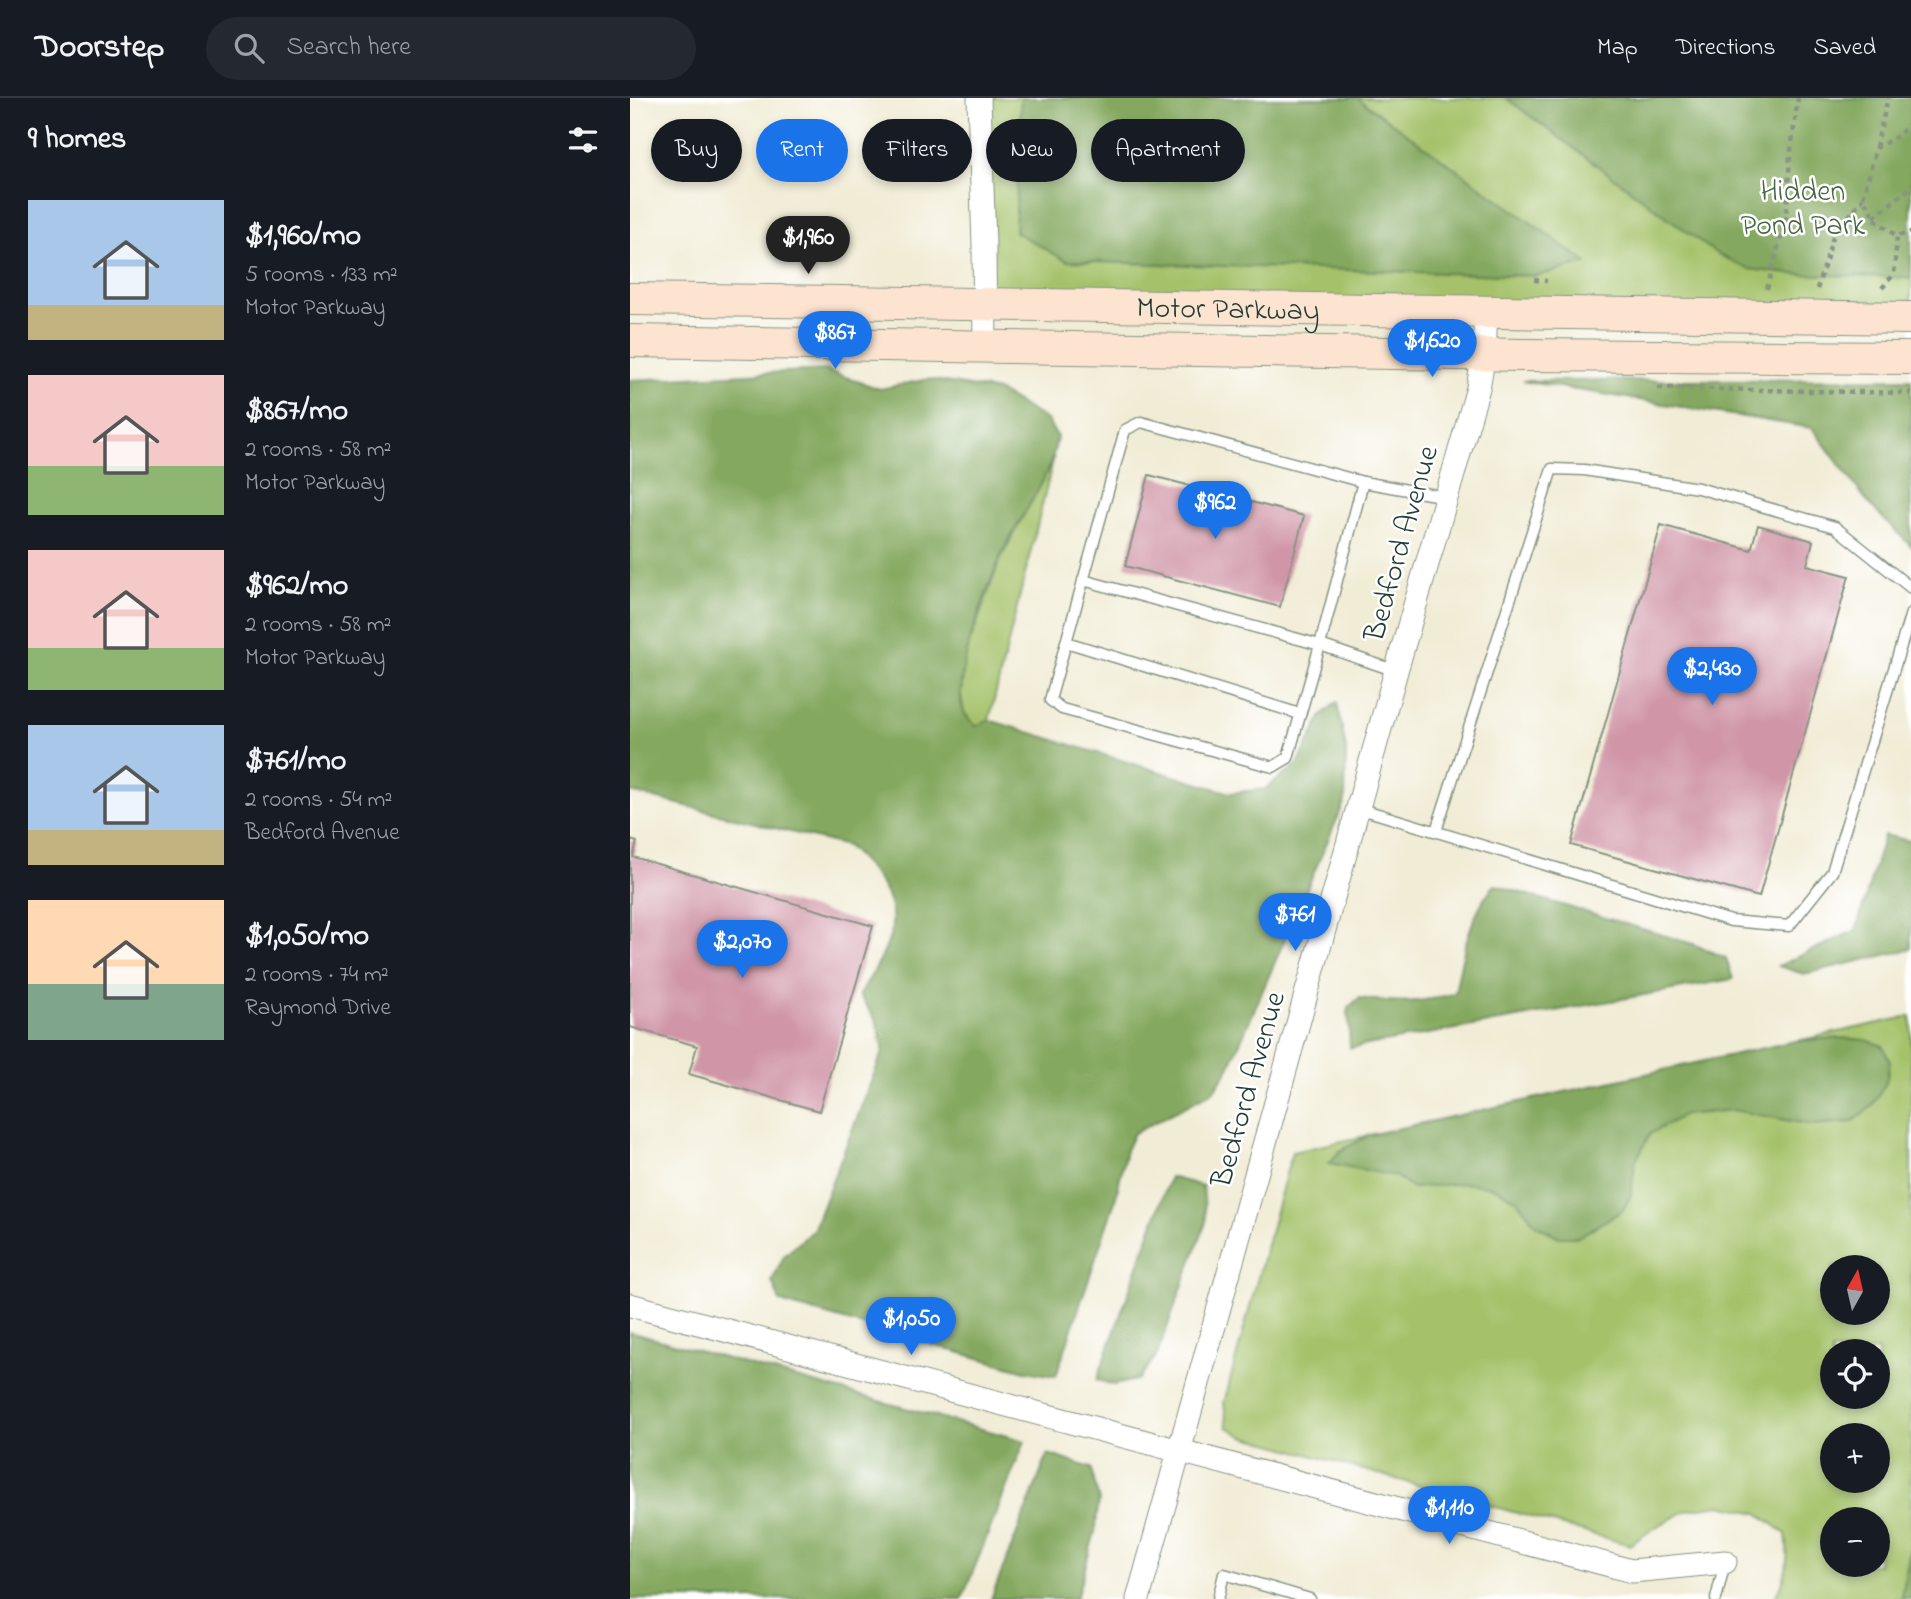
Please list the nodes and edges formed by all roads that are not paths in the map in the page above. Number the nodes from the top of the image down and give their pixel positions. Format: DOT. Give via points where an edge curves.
graph roads {
  1 [pos="979,98"];
  2 [pos="630,299"];
  3 [pos="985,305"];
  4 [pos="1486,312"];
  5 [pos="1911,318"];
  6 [pos="630,341"];
  7 [pos="985,348"];
  8 [pos="1484,354"];
  9 [pos="1911,358"];
  10 [pos="1363,482"];
  11 [pos="1446,497"];
  12 [pos="1083,580"];
  13 [pos="1911,588"];
  14 [pos="1911,613"];
  15 [pos="1066,642"];
  16 [pos="1321,645"];
  17 [pos="1396,671"];
  18 [pos="1300,714"];
  19 [pos="1358,808"];
  20 [pos="1436,831"];
  21 [pos="630,1305"];
  22 [pos="1180,1452"];
  23 [pos="1725,1562"];
  24 [pos="1138,1599"];
  25 [pos="1218,1599"];
  26 [pos="1310,1599"];
  27 [pos="1716,1599"];
  1 -- 3 [label="street"];
  2 -- 3 [label="main road, Motor Parkway"];
  3 -- 4 [label="main road, Motor Parkway"];
  3 -- 7 [label="street"];
  4 -- 5 [label="main road, Motor Parkway"];
  4 -- 8 [label="street, Bedford Avenue"];
  6 -- 7 [label="main road, Motor Parkway"];
  7 -- 8 [label="main road, Motor Parkway"];
  8 -- 9 [label="main road, Motor Parkway"];
  8 -- 11 [label="street, Bedford Avenue"];
  10 -- 11 [label="lane"];
  10 -- 12 [label="lane" via="1141,422 1125,430"];
  10 -- 16 [label="lane"];
  11 -- 17 [label="street, Bedford Avenue"];
  12 -- 15 [label="lane"];
  12 -- 16 [label="lane"];
  13 -- 20 [label="lane" via="1835,527 1698,488 1552,469"];
  14 -- 20 [label="lane" via="1832,872 1789,926 1731,921"];
  15 -- 18 [label="lane"];
  15 -- 18 [label="lane" via="1049,700 1062,709 1273,766 1288,758"];
  16 -- 17 [label="lane"];
  16 -- 18 [label="lane"];
  17 -- 19 [label="street, Bedford Avenue"];
  19 -- 20 [label="lane"];
  19 -- 22 [label="street, Bedford Avenue"];
  21 -- 22 [label="street"];
  22 -- 23 [label="street" via="1632,1571"];
  22 -- 24 [label="street, Bedford Avenue"];
  23 -- 27 [label="lane"];
  25 -- 26 [label="lane" via="1224,1574"];
}
